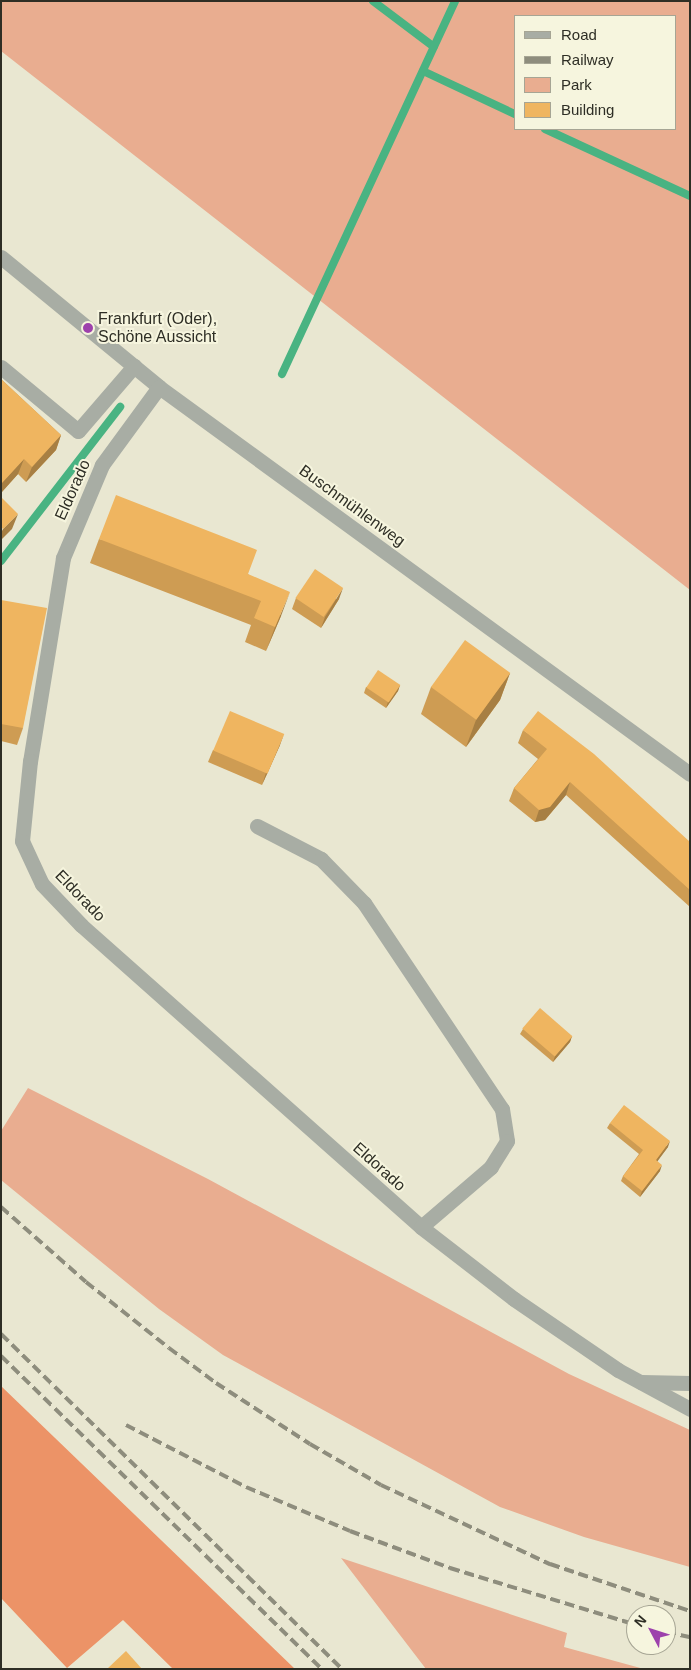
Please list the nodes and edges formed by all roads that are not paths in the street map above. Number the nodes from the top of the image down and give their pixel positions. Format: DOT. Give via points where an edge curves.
graph roads {
  1 [pos="1,257"];
  2 [pos="134,366"];
  3 [pos="1,367"];
  4 [pos="159,387"];
  5 [pos="690,774"];
  6 [pos="257,826"];
  7 [pos="421,1227"];
  8 [pos="640,1382"];
  9 [pos="690,1382"];
  10 [pos="690,1409"];
  1 -- 2 [label="street, Buschmühlenweg"];
  2 -- 3 [label="street" via="78,431"];
  2 -- 4 [label="street, Buschmühlenweg"];
  4 -- 5 [label="street, Buschmühlenweg"];
  4 -- 7 [label="street, Eldorado" via="102,465 63,558 30,761 22,841 42,884 81,925"];
  6 -- 7 [label="street" via="321,859 364,903 502,1109 507,1141 492,1167"];
  7 -- 8 [label="street, Eldorado" via="514,1299"];
  8 -- 9 [label="street"];
  8 -- 10 [label="street, Eldorado"];
}
